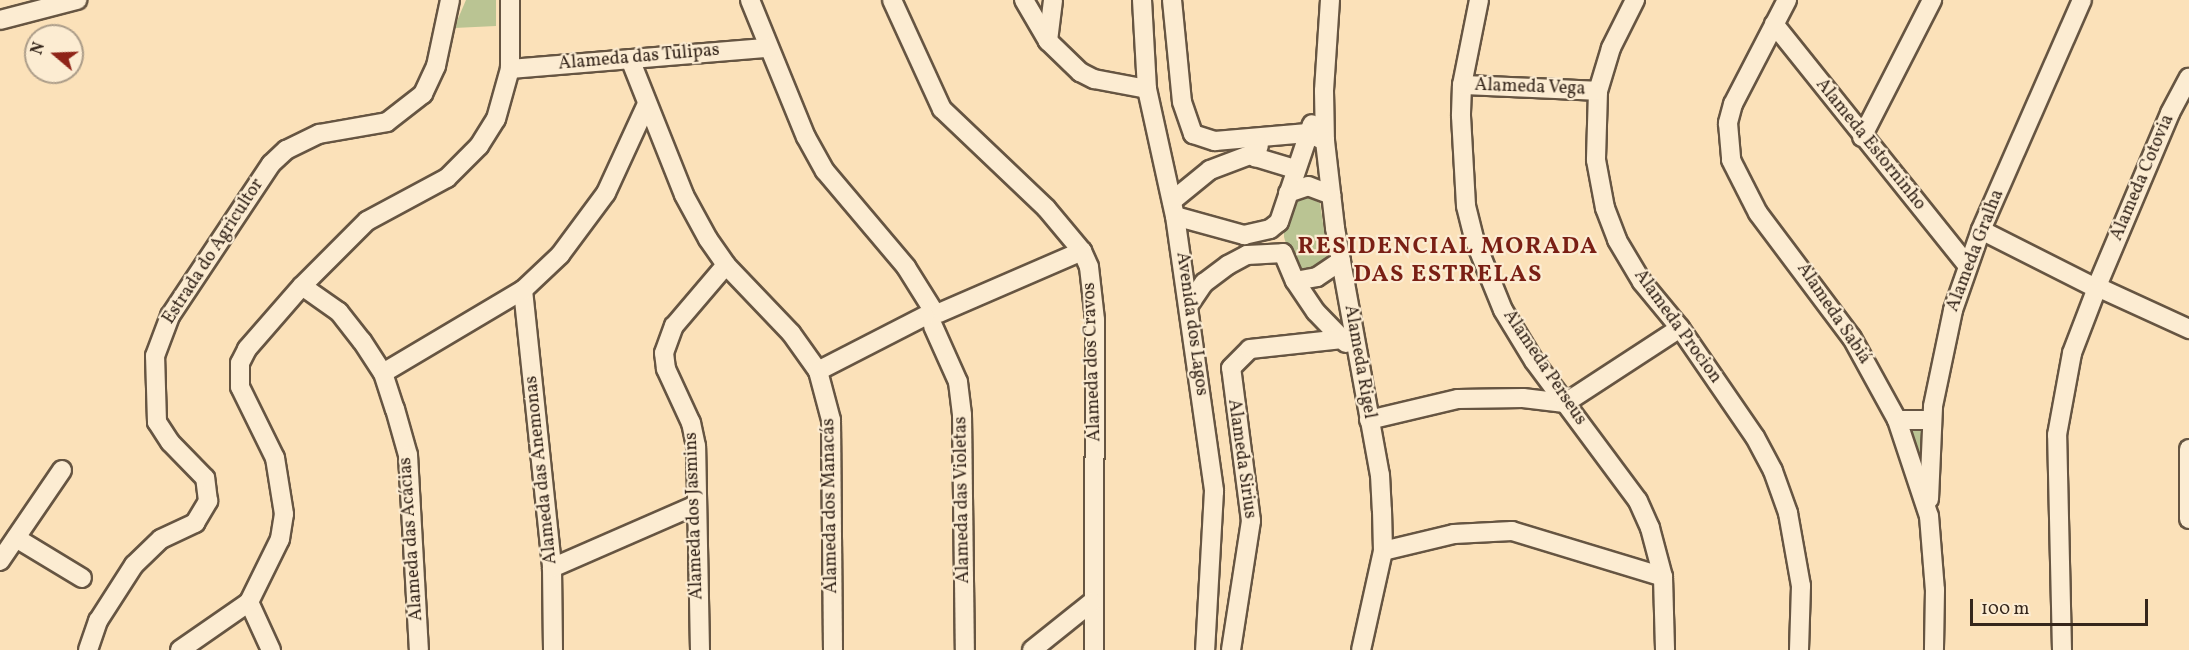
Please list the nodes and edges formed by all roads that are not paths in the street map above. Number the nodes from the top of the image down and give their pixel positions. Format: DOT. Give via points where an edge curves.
graph roads {
  1 [pos="77,0"];
  2 [pos="450,0"];
  3 [pos="510,0"];
  4 [pos="750,0"];
  5 [pos="892,0"];
  6 [pos="1024,0"];
  7 [pos="1053,0"];
  8 [pos="1142,0"];
  9 [pos="1172,0"];
  10 [pos="1330,0"];
  11 [pos="1479,0"];
  12 [pos="1635,0"];
  13 [pos="1787,0"];
  14 [pos="1932,0"];
  15 [pos="2082,0"];
  16 [pos="0,20"];
  17 [pos="1774,24"];
  18 [pos="1048,41"];
  19 [pos="768,48"];
  20 [pos="630,59"];
  21 [pos="510,69"];
  22 [pos="2189,78"];
  23 [pos="1462,86"];
  24 [pos="1148,89"];
  25 [pos="1324,91"];
  26 [pos="1598,91"];
  27 [pos="647,104"];
  28 [pos="1308,133"];
  29 [pos="1265,136"];
  30 [pos="1862,137"];
  31 [pos="1325,141"];
  32 [pos="1254,153"];
  33 [pos="1295,169"];
  34 [pos="1288,193"];
  35 [pos="1331,195"];
  36 [pos="1173,209"];
  37 [pos="1278,222"];
  38 [pos="1981,230"];
  39 [pos="1082,251"];
  40 [pos="1283,253"];
  41 [pos="1341,261"];
  42 [pos="726,265"];
  43 [pos="1967,265"];
  44 [pos="1295,281"];
  45 [pos="302,286"];
  46 [pos="2097,287"];
  47 [pos="523,290"];
  48 [pos="1189,305"];
  49 [pos="1316,312"];
  50 [pos="933,318"];
  51 [pos="1351,320"];
  52 [pos="1680,328"];
  53 [pos="2189,329"];
  54 [pos="1338,335"];
  55 [pos="1287,344"];
  56 [pos="1357,353"];
  57 [pos="1534,361"];
  58 [pos="818,371"];
  59 [pos="383,373"];
  60 [pos="1523,398"];
  61 [pos="1565,403"];
  62 [pos="1369,420"];
  63 [pos="1897,420"];
  64 [pos="1932,420"];
  65 [pos="2189,449"];
  66 [pos="62,470"];
  67 [pos="696,505"];
  68 [pos="1929,516"];
  69 [pos="2189,519"];
  70 [pos="16,538"];
  71 [pos="1654,544"];
  72 [pos="1383,551"];
  73 [pos="0,561"];
  74 [pos="1629,566"];
  75 [pos="552,568"];
  76 [pos="1663,577"];
  77 [pos="82,578"];
  78 [pos="249,602"];
  79 [pos="1092,602"];
  80 [pos="88,650"];
  81 [pos="180,650"];
  82 [pos="271,650"];
  83 [pos="419,650"];
  84 [pos="553,650"];
  85 [pos="700,650"];
  86 [pos="833,650"];
  87 [pos="965,650"];
  88 [pos="1032,650"];
  89 [pos="1094,650"];
  90 [pos="1205,650"];
  91 [pos="1231,650"];
  92 [pos="1361,650"];
  93 [pos="1665,650"];
  94 [pos="1799,650"];
  95 [pos="1934,650"];
  96 [pos="2062,650"];
  1 -- 16 [label="street"];
  2 -- 80 [label="street, Estrada do Agricultor" via="436,66 423,94 387,122 319,134 286,150 271,164 170,316 154,363 157,422 170,442 206,478 208,501 195,523 161,539 134,566 98,621"];
  3 -- 21 [label="street"];
  4 -- 19 [label="street, Alameda das Violetas"];
  5 -- 39 [label="street, Alameda dos Cravos" via="942,109 1046,208"];
  6 -- 18 [label="street"];
  7 -- 18 [label="street"];
  8 -- 24 [label="street, Avenida dos Lagos"];
  9 -- 29 [label="street" via="1188,127 1203,139 1215,141"];
  10 -- 25 [label="street, Alameda Rigel"];
  11 -- 23 [label="street, Alameda Perseus"];
  12 -- 26 [label="street, Alameda Procion" via="1611,48"];
  13 -- 17 [label="street, Alameda Sabiá"];
  14 -- 30 [label="street"];
  15 -- 38 [label="street, Alameda Gralha"];
  17 -- 30 [label="street, Alameda Estorninho"];
  17 -- 63 [label="street, Alameda Sabiá" via="1733,104 1728,123 1731,160 1758,213 1852,338"];
  18 -- 24 [label="street" via="1086,76"];
  19 -- 20 [label="street, Alameda das Tulipas"];
  19 -- 50 [label="street, Alameda das Violetas" via="825,171 906,267"];
  20 -- 21 [label="street, Alameda das Tulipas"];
  20 -- 27 [label="street, Alameda dos Manacás"];
  21 -- 45 [label="street" via="496,119 466,161 447,178 367,221"];
  22 -- 46 [label="street, Alameda Cotovia" via="2170,113"];
  23 -- 26 [label="street, Alameda Vega"];
  23 -- 57 [label="street, Alameda Perseus" via="1466,206 1488,278"];
  24 -- 36 [label="street, Avenida dos Lagos"];
  25 -- 28 [label="street"];
  25 -- 31 [label="street, Alameda Rigel"];
  26 -- 52 [label="street, Alameda Procion" via="1596,160 1605,208 1617,240 1642,282"];
  27 -- 42 [label="street, Alameda dos Manacás" via="684,195"];
  27 -- 47 [label="street" via="600,201 560,255"];
  28 -- 29 [label="street"];
  28 -- 31 [label="street"];
  28 -- 33 [label="street"];
  29 -- 32 [label="street"];
  30 -- 43 [label="street, Alameda Estorninho"];
  31 -- 35 [label="street, Alameda Rigel"];
  32 -- 33 [label="street" via="1256,158"];
  32 -- 36 [label="street" via="1210,170"];
  33 -- 34 [label="street"];
  34 -- 35 [label="street" via="1308,186"];
  34 -- 37 [label="street"];
  35 -- 41 [label="street, Alameda Rigel"];
  36 -- 37 [label="street" via="1244,235 1264,233"];
  36 -- 48 [label="street, Avenida dos Lagos"];
  37 -- 40 [label="street"];
  38 -- 43 [label="street, Alameda Gralha"];
  38 -- 46 [label="street"];
  39 -- 50 [label="street"];
  39 -- 79 [label="street, Alameda dos Cravos" via="1093,287 1095,320 1098,501"];
  40 -- 44 [label="street"];
  40 -- 48 [label="street" via="1247,255 1228,265 1204,283"];
  41 -- 44 [label="street" via="1317,277"];
  41 -- 51 [label="street, Alameda Rigel"];
  42 -- 58 [label="street, Alameda dos Manacás" via="791,333"];
  42 -- 67 [label="street, Alameda dos Jasmins" via="674,326 665,343 666,369 691,423 696,446"];
  43 -- 64 [label="street, Alameda Gralha" via="1940,356"];
  44 -- 49 [label="street"];
  45 -- 59 [label="street, Alameda das Acácias" via="339,312"];
  45 -- 78 [label="street" via="247,349 240,363 244,399 275,458 284,514 273,560"];
  46 -- 53 [label="street"];
  46 -- 96 [label="street, Alameda Cotovia" via="2072,353 2057,435"];
  47 -- 59 [label="street"];
  47 -- 75 [label="street, Alameda das Anemonas"];
  48 -- 90 [label="street, Avenida dos Lagos" via="1214,491"];
  49 -- 54 [label="street"];
  49 -- 55 [label="street" via="1306,334"];
  50 -- 58 [label="street"];
  50 -- 87 [label="street, Alameda das Violetas" via="958,382 962,415"];
  51 -- 54 [label="street"];
  51 -- 56 [label="street, Alameda Rigel"];
  52 -- 61 [label="street"];
  52 -- 94 [label="street, Alameda Procion" via="1755,437 1773,471 1795,545 1801,586"];
  54 -- 55 [label="street"];
  54 -- 56 [label="street"];
  55 -- 91 [label="street, Alameda Sirius" via="1250,349 1231,368 1251,521"];
  56 -- 62 [label="street, Alameda Rigel"];
  57 -- 60 [label="street" via="1533,381"];
  57 -- 61 [label="street, Alameda Perseus"];
  58 -- 86 [label="street, Alameda dos Manacás" via="831,420"];
  59 -- 83 [label="street, Alameda das Acácias" via="408,455"];
  60 -- 61 [label="street"];
  60 -- 62 [label="street" via="1458,399"];
  61 -- 71 [label="street, Alameda Perseus" via="1638,501"];
  62 -- 72 [label="street, Alameda Rigel" via="1380,475"];
  63 -- 64 [label="street"];
  63 -- 68 [label="street, Alameda Sabiá"];
  64 -- 68 [label="street, Alameda Gralha"];
  65 -- 69 [label="street"];
  66 -- 70 [label="street"];
  67 -- 75 [label="street"];
  67 -- 85 [label="street, Alameda dos Jasmins"];
  68 -- 95 [label="street, Alameda Sabiá" via="1935,590"];
  70 -- 73 [label="street"];
  70 -- 77 [label="street"];
  71 -- 74 [label="street" via="1643,560"];
  71 -- 76 [label="street, Alameda Perseus"];
  72 -- 74 [label="street" via="1454,534 1512,531"];
  72 -- 92 [label="street, Alameda Rigel"];
  74 -- 76 [label="street"];
  75 -- 84 [label="street, Alameda das Anemonas"];
  76 -- 93 [label="street, Alameda Perseus"];
  78 -- 81 [label="street"];
  78 -- 82 [label="street"];
  79 -- 88 [label="street"];
  79 -- 89 [label="street, Alameda dos Cravos"];
}
